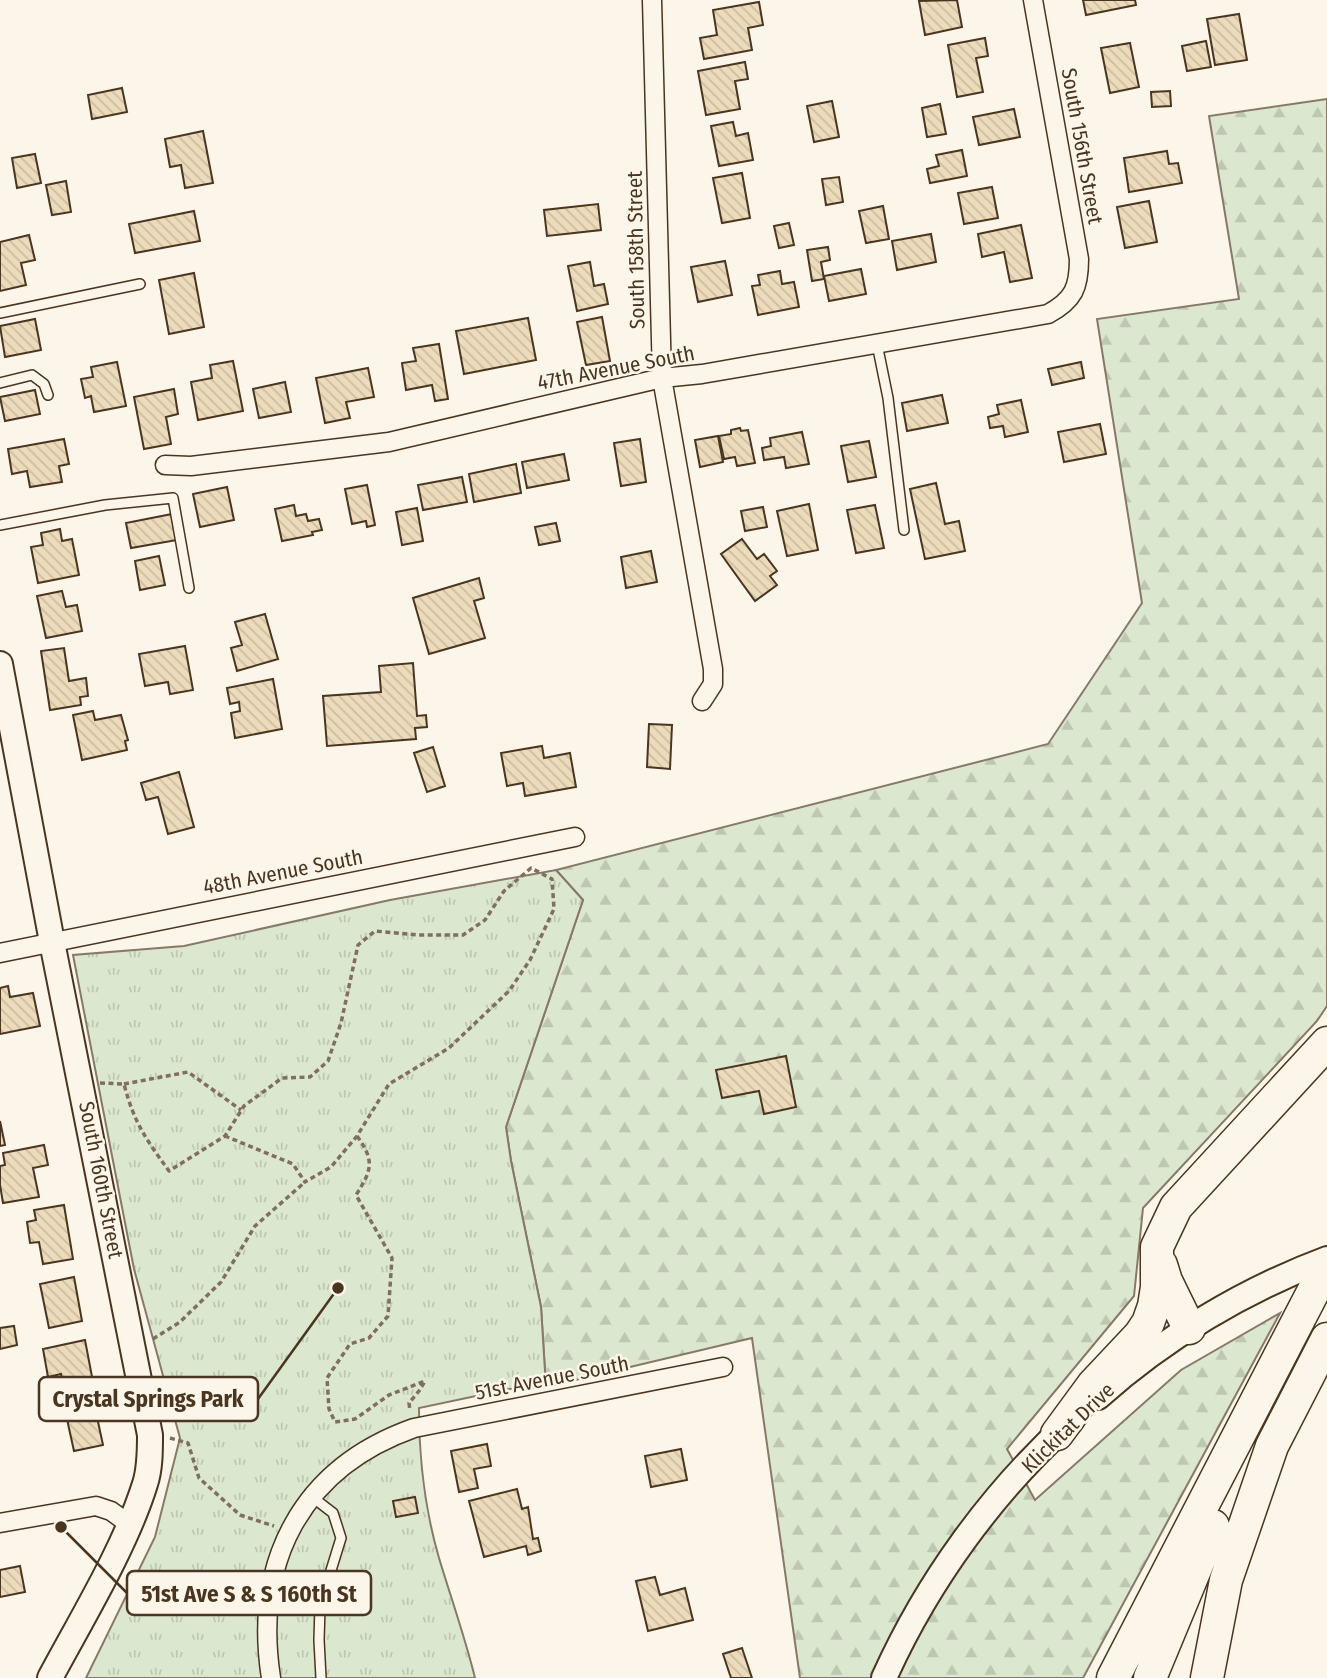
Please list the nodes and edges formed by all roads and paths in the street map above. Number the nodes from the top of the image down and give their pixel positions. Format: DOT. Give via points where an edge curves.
graph roads {
  1 [pos="652,0"];
  2 [pos="1033,0"];
  3 [pos="140,284"];
  4 [pos="1070,298"];
  5 [pos="0,313"];
  6 [pos="877,344"];
  7 [pos="662,378"];
  8 [pos="0,383"];
  9 [pos="48,395"];
  10 [pos="165,465"];
  11 [pos="0,525"];
  12 [pos="904,530"];
  13 [pos="190,588"];
  14 [pos="2,680"];
  15 [pos="702,701"];
  16 [pos="575,837"];
  17 [pos="52,942"];
  18 [pos="0,953"];
  19 [pos="1327,1043"];
  20 [pos="81,1083"];
  21 [pos="124,1084"];
  22 [pos="241,1110"];
  23 [pos="225,1136"];
  24 [pos="357,1136"];
  25 [pos="305,1182"];
  26 [pos="1157,1247"];
  27 [pos="1327,1259"];
  28 [pos="1327,1265"];
  29 [pos="1189,1328"];
  30 [pos="1327,1339"];
  31 [pos="1287,1343"];
  32 [pos="134,1347"];
  33 [pos="723,1367"];
  34 [pos="414,1428"];
  35 [pos="1057,1434"];
  36 [pos="150,1435"];
  37 [pos="311,1496"];
  38 [pos="0,1522"];
  39 [pos="129,1524"];
  40 [pos="290,1531"];
  41 [pos="50,1678"];
  42 [pos="271,1678"];
  43 [pos="321,1678"];
  44 [pos="884,1678"];
  45 [pos="1113,1678"];
  46 [pos="1150,1678"];
  47 [pos="1207,1678"];
  1 -- 7 [label="street, South 158th Street"];
  2 -- 4 [label="street, South 156th Street" via="1079,259 1079,281"];
  3 -- 5 [label="lane"];
  4 -- 6 [label="street, 47th Avenue South" via="1048,314"];
  6 -- 7 [label="street, 47th Avenue South"];
  6 -- 12 [label="lane"];
  7 -- 10 [label="street, 47th Avenue South" via="389,442 191,466"];
  7 -- 15 [label="street, South 158th Street" via="713,669 713,684"];
  8 -- 9 [label="lane" via="32,375 44,384"];
  11 -- 13 [label="lane" via="105,505 173,498"];
  14 -- 17 [label="street, South 160th Street"];
  16 -- 17 [label="street, 48th Avenue South"];
  17 -- 18 [label="street, 48th Avenue South"];
  17 -- 20 [label="street, South 160th Street"];
  19 -- 26 [label="highway" via="1176,1207"];
  20 -- 21 [label="path"];
  20 -- 32 [label="street, South 160th Street"];
  21 -- 22 [label="path" via="188,1072"];
  21 -- 23 [label="path" via="141,1133 169,1171"];
  22 -- 23 [label="path"];
  22 -- 24 [label="path" via="282,1078 310,1077 328,1061 358,945 375,931 463,935 485,920 504,891 531,869 552,879 554,909 509,991 449,1048 389,1084"];
  23 -- 25 [label="path" via="293,1164"];
  24 -- 25 [label="path" via="331,1167"];
  24 -- 34 [label="path" via="370,1154 368,1176 356,1195 392,1258 388,1316 369,1338 350,1344 327,1378 329,1409 335,1422 355,1419 389,1395 425,1381 409,1403"];
  25 -- 32 [label="path" via="255,1226 221,1282 180,1322"];
  26 -- 29 [label="highway" via="1166,1281"];
  26 -- 35 [label="highway" via="1157,1287 1148,1323"];
  27 -- 29 [label="street, Klickitat Drive" via="1237,1300"];
  28 -- 31 [label="highway"];
  29 -- 35 [label="street, Klickitat Drive" via="1109,1387"];
  30 -- 47 [label="highway" via="1272,1446 1226,1580"];
  31 -- 45 [label="highway"];
  31 -- 46 [label="highway"];
  32 -- 36 [label="street, South 160th Street"];
  33 -- 34 [label="street, 51st Avenue South"];
  34 -- 37 [label="street, 51st Avenue South" via="390,1436 348,1461"];
  35 -- 44 [label="street, Klickitat Drive" via="1002,1493 958,1550"];
  36 -- 39 [label="street, South 160th Street" via="146,1482"];
  36 -- 40 [label="path" via="188,1443 199,1478 240,1515"];
  37 -- 40 [label="street, 51st Avenue South"];
  37 -- 43 [label="lane" via="333,1513 341,1538 320,1606"];
  38 -- 39 [label="street" via="96,1507"];
  39 -- 41 [label="street, South 160th Street"];
  40 -- 42 [label="street, 51st Avenue South" via="270,1589 266,1629"];
}
